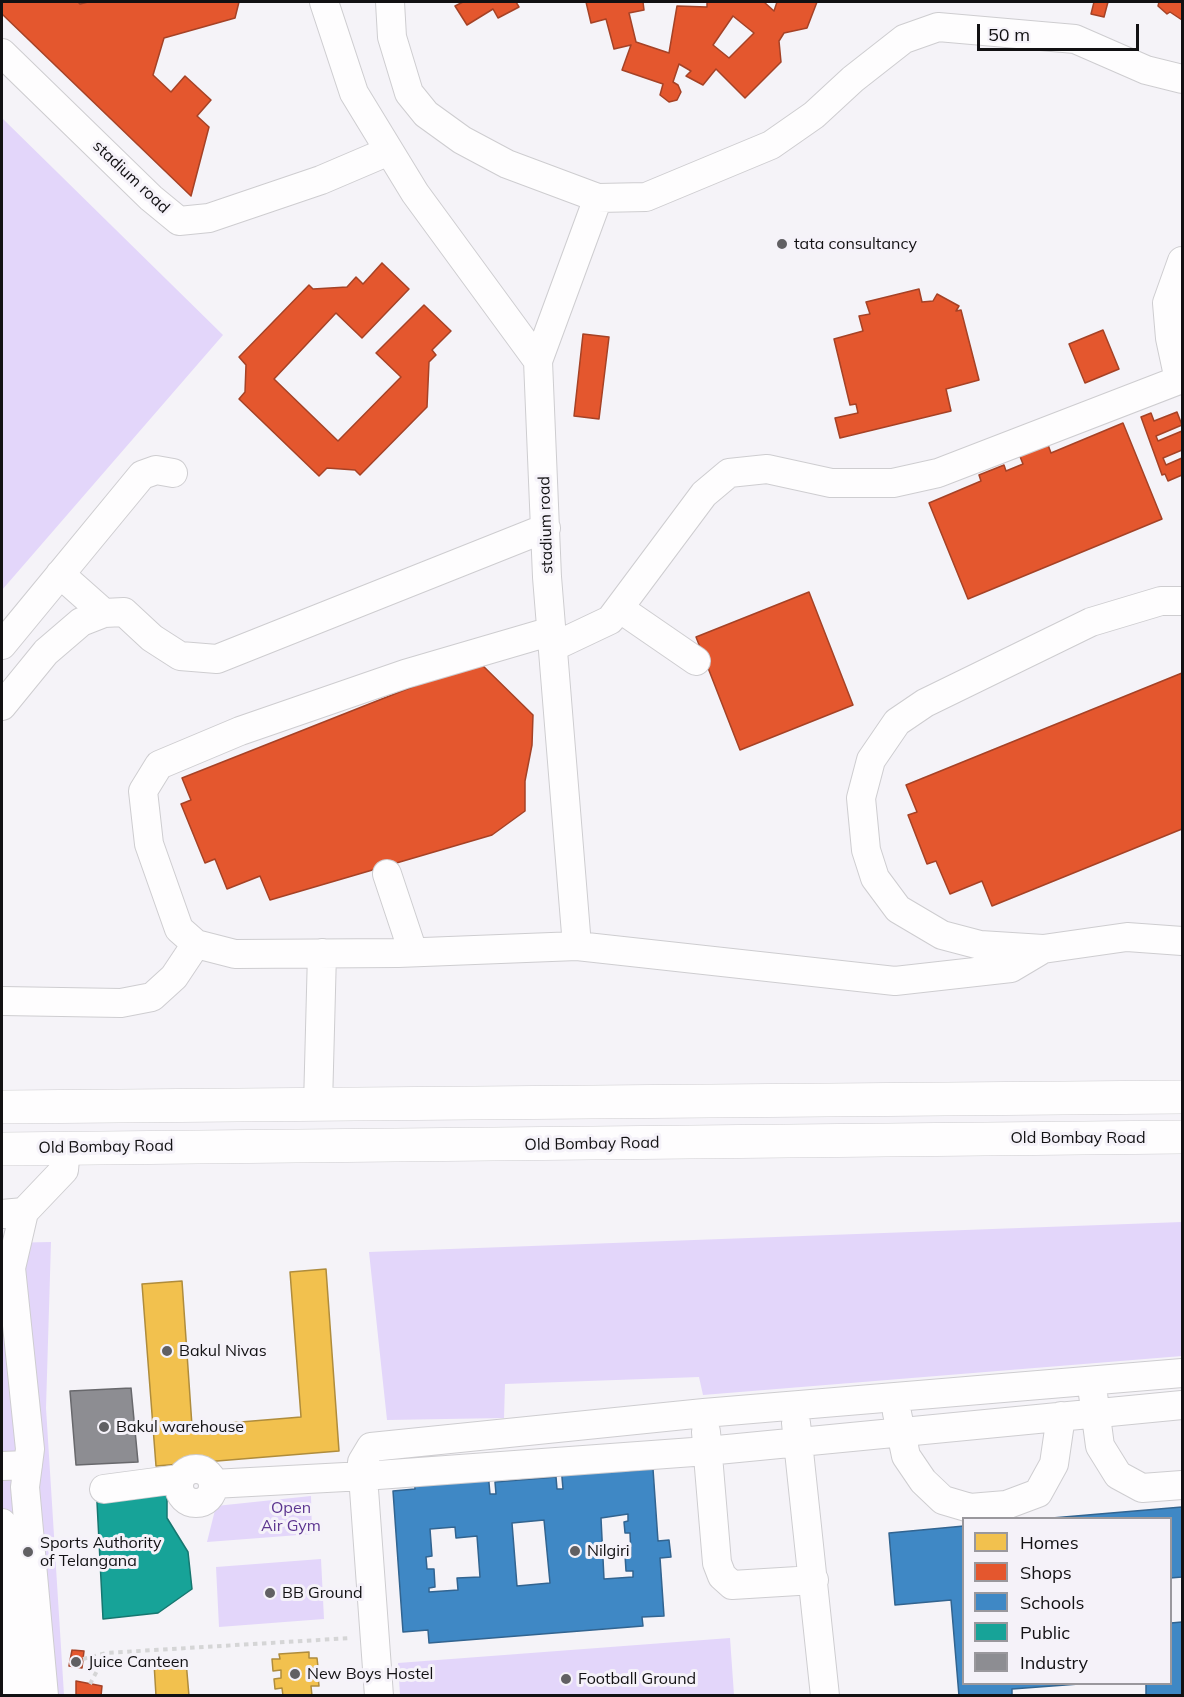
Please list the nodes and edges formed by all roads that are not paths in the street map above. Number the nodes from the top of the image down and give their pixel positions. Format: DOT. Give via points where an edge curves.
graph roads {
  1 [pos="324,2"];
  2 [pos="390,2"];
  3 [pos="2,53"];
  4 [pos="1182,79"];
  5 [pos="389,151"];
  6 [pos="598,198"];
  7 [pos="1182,261"];
  8 [pos="538,362"];
  9 [pos="1180,385"];
  10 [pos="173,473"];
  11 [pos="546,528"];
  12 [pos="60,574"];
  13 [pos="1182,601"];
  14 [pos="619,608"];
  15 [pos="104,613"];
  16 [pos="552,639"];
  17 [pos="2,645"];
  18 [pos="696,662"];
  19 [pos="2,706"];
  20 [pos="387,874"];
  21 [pos="1182,941"];
  22 [pos="196,944"];
  23 [pos="577,946"];
  24 [pos="1042,949"];
  25 [pos="413,952"];
  26 [pos="322,953"];
  27 [pos="2,1001"];
  28 [pos="1182,1097"];
  29 [pos="318,1105"];
  30 [pos="2,1107"];
  31 [pos="1182,1137"];
  32 [pos="66,1148"];
  33 [pos="2,1149"];
  34 [pos="13,1213"];
  35 [pos="1182,1373"];
  36 [pos="12,1377"];
  37 [pos="1091,1381"];
  38 [pos="895,1397"];
  39 [pos="1182,1405"];
  40 [pos="794,1407"];
  41 [pos="704,1413"];
  42 [pos="1095,1413"];
  43 [pos="1061,1416"];
  44 [pos="899,1432"];
  45 [pos="799,1443"];
  46 [pos="707,1451"];
  47 [pos="15,1465"];
  48 [pos="364,1476"];
  49 [pos="1182,1485"];
  50 [pos="104,1489"];
  51 [pos="2,1523"];
  52 [pos="814,1580"];
  53 [pos="15,1593"];
  54 [pos="16,1695"];
  55 [pos="44,1695"];
  56 [pos="379,1695"];
  57 [pos="825,1695"];
  1 -- 5 [label="street" via="354,93"];
  2 -- 6 [label="street" via="392,37 409,93 426,114 462,140 507,164"];
  3 -- 5 [label="street, stadium road" via="178,221 209,218 321,180"];
  4 -- 6 [label="street" via="1146,70 1075,39 938,27 904,39 814,115 771,145 646,197"];
  5 -- 8 [label="street"];
  6 -- 8 [label="street"];
  7 -- 9 [label="street" via="1167,303"];
  8 -- 11 [label="street, stadium road"];
  9 -- 14 [label="street" via="938,473 893,483 831,483 767,469 729,473 704,494"];
  10 -- 12 [label="street" via="156,471 142,475"];
  11 -- 15 [label="street" via="217,659 180,656 152,638 124,612"];
  11 -- 16 [label="street, stadium road"];
  12 -- 15 [label="street"];
  12 -- 17 [label="street"];
  13 -- 24 [label="street" via="1161,601 1091,622 934,698 897,722 871,760 861,798 866,850 875,878 898,909 942,935 980,945"];
  14 -- 16 [label="street" via="610,620"];
  14 -- 18 [label="street"];
  15 -- 19 [label="street" via="81,622 46,652"];
  16 -- 22 [label="street" via="405,674 240,730 159,765 143,791 149,844 179,929"];
  16 -- 23 [label="street, stadium road"];
  20 -- 25 [label="street"];
  21 -- 24 [label="street" via="1127,937"];
  22 -- 26 [label="street" via="235,954"];
  22 -- 27 [label="street" via="174,977 152,997 121,1003"];
  23 -- 24 [label="street" via="895,981 1011,968"];
  23 -- 25 [label="street"];
  25 -- 26 [label="street"];
  26 -- 29 [label="street"];
  28 -- 29 [label="main road"];
  29 -- 30 [label="main road"];
  31 -- 32 [label="main road, Old Bombay Road"];
  32 -- 33 [label="main road, Old Bombay Road"];
  32 -- 34 [label="street" via="64,1170"];
  34 -- 36 [label="street"];
  35 -- 37 [label="street"];
  36 -- 47 [label="street" via="30,1449"];
  37 -- 38 [label="street"];
  37 -- 42 [label="street"];
  38 -- 40 [label="street"];
  38 -- 44 [label="street"];
  39 -- 42 [label="street"];
  40 -- 41 [label="street"];
  40 -- 45 [label="street"];
  41 -- 46 [label="street"];
  41 -- 48 [label="street" via="371,1447 362,1462"];
  42 -- 43 [label="street"];
  42 -- 49 [label="street" via="1100,1446 1118,1475 1142,1488"];
  43 -- 44 [label="street"];
  43 -- 44 [label="street" via="1054,1464 1038,1493 1006,1505 970,1508 943,1500 923,1481 906,1456"];
  44 -- 45 [label="street"];
  45 -- 46 [label="street"];
  45 -- 52 [label="street"];
  46 -- 48 [label="street"];
  46 -- 52 [label="street" via="717,1563 722,1576 732,1585"];
  47 -- 53 [label="street" via="25,1487"];
  48 -- 50 [label="street" via="213,1484 208,1474 198,1468 179,1479"];
  48 -- 56 [label="street"];
  51 -- 53 [label="street"];
  52 -- 57 [label="street"];
  53 -- 54 [label="street"];
  53 -- 55 [label="street"];
}
